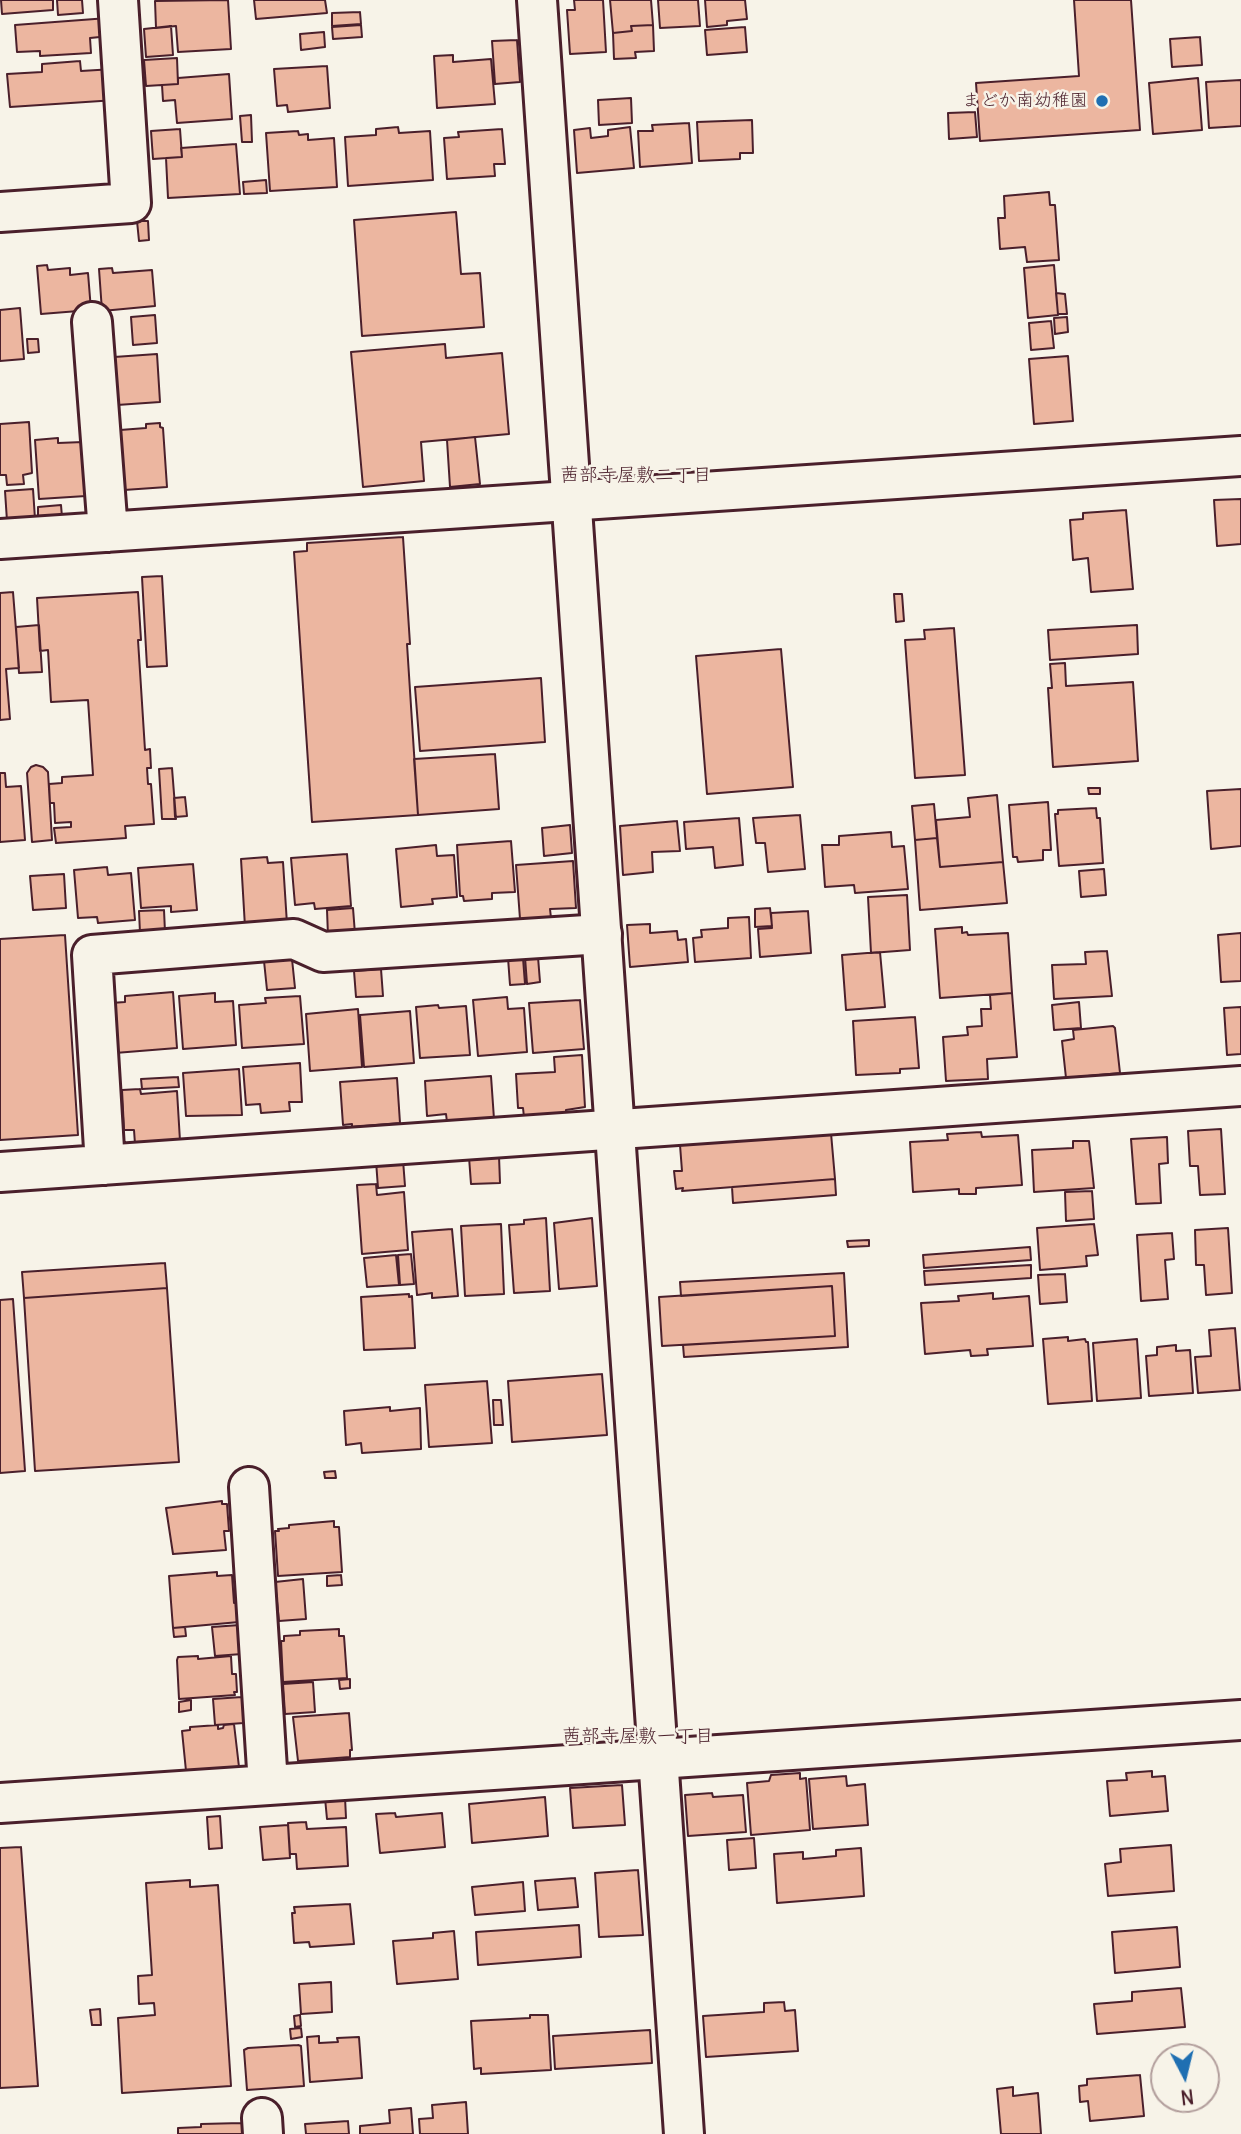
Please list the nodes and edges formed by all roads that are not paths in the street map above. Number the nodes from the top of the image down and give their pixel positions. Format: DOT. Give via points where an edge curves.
graph roads {
  1 [pos="118,0"];
  2 [pos="537,0"];
  3 [pos="0,212"];
  4 [pos="92,322"];
  5 [pos="1241,456"];
  6 [pos="573,500"];
  7 [pos="108,532"];
  8 [pos="0,540"];
  9 [pos="602,934"];
  10 [pos="1241,1086"];
  11 [pos="615,1128"];
  12 [pos="105,1164"];
  13 [pos="0,1172"];
  14 [pos="249,1487"];
  15 [pos="1241,1720"];
  16 [pos="658,1758"];
  17 [pos="268,1785"];
  18 [pos="0,1803"];
  19 [pos="684,2134"];
  1 -- 3 [label="street" via="131,203"];
  2 -- 6 [label="street"];
  4 -- 7 [label="street"];
  5 -- 6 [label="street"];
  6 -- 7 [label="street"];
  6 -- 9 [label="street"];
  7 -- 8 [label="street"];
  9 -- 11 [label="street"];
  9 -- 12 [label="street" via="323,952 294,939 92,955"];
  10 -- 11 [label="street"];
  11 -- 12 [label="street"];
  11 -- 16 [label="street"];
  12 -- 13 [label="street"];
  14 -- 17 [label="street"];
  15 -- 16 [label="street"];
  16 -- 17 [label="street"];
  16 -- 19 [label="street"];
  17 -- 18 [label="street"];
}
